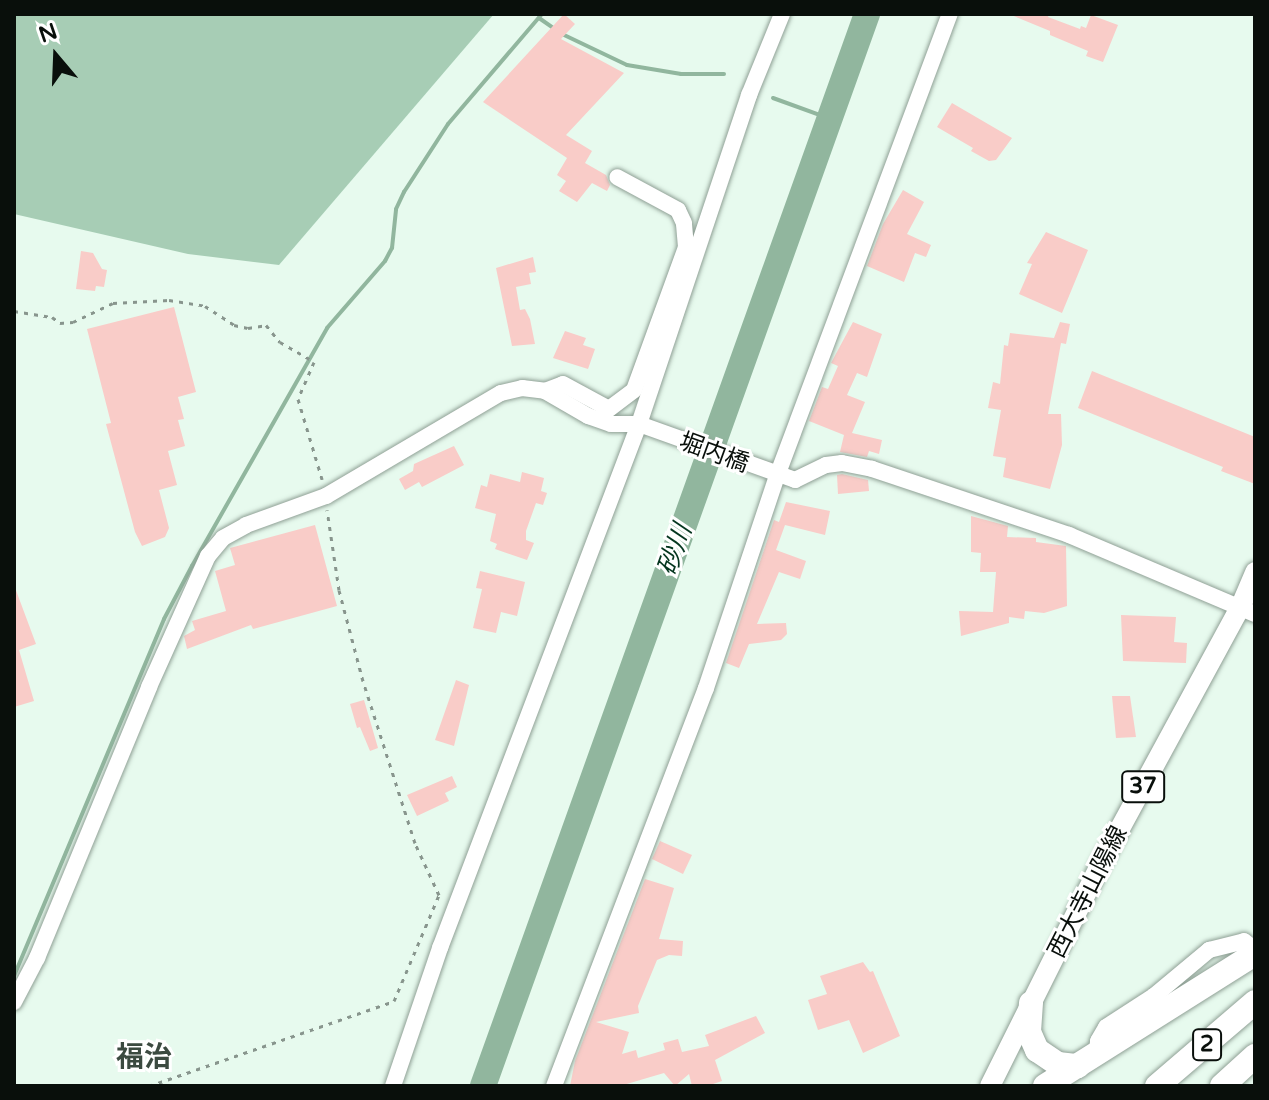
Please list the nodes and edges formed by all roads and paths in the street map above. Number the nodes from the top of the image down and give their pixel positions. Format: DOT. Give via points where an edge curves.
graph roads {
  1 [pos="782,14"];
  2 [pos="950,14"];
  3 [pos="617,177"];
  4 [pos="14,311"];
  5 [pos="545,391"];
  6 [pos="645,426"];
  7 [pos="777,476"];
  8 [pos="326,496"];
  9 [pos="1255,572"];
  10 [pos="1248,611"];
  11 [pos="1253,947"];
  12 [pos="14,1002"];
  13 [pos="1255,1002"];
  14 [pos="1031,1003"];
  15 [pos="1255,1023"];
  16 [pos="1255,1056"];
  17 [pos="1088,1059"];
  18 [pos="149,1086"];
  19 [pos="393,1086"];
  20 [pos="554,1086"];
  21 [pos="990,1086"];
  22 [pos="1045,1086"];
  23 [pos="1157,1086"];
  24 [pos="1177,1086"];
  25 [pos="1222,1086"];
  1 -- 6 [label="street" via="744,109"];
  2 -- 7 [label="street"];
  3 -- 5 [label="street" via="678,210 686,247 634,390 609,409 563,384"];
  4 -- 8 [label="path" via="73,322 113,303 156,300 196,303 234,325 266,325 280,342 314,362 298,399"];
  5 -- 6 [label="street, 堀内橋" via="588,416"];
  5 -- 8 [label="street" via="522,388 501,393"];
  6 -- 7 [label="street, 堀内橋"];
  6 -- 19 [label="street" via="440,948"];
  7 -- 10 [label="street" via="795,480 842,463 872,469 1069,535"];
  7 -- 20 [label="street" via="706,688"];
  8 -- 12 [label="street" via="246,525 223,538 208,556"];
  8 -- 18 [label="path" via="339,590 363,681 415,843 439,895 394,1001"];
  9 -- 10 [label="main road, 西大寺山陽線 / 37"];
  10 -- 14 [label="main road, 西大寺山陽線 / 37" via="1098,869"];
  11 -- 17 [label="highway" via="1230,970"];
  11 -- 17 [label="street" via="1244,941 1209,950 1106,1027"];
  13 -- 23 [label="highway, 2"];
  14 -- 17 [label="highway" via="1029,1032 1037,1050 1058,1064"];
  14 -- 21 [label="main road, 西大寺山陽線 / 37"];
  15 -- 24 [label="highway, 2"];
  16 -- 25 [label="highway, 2"];
  17 -- 22 [label="highway"];
}
